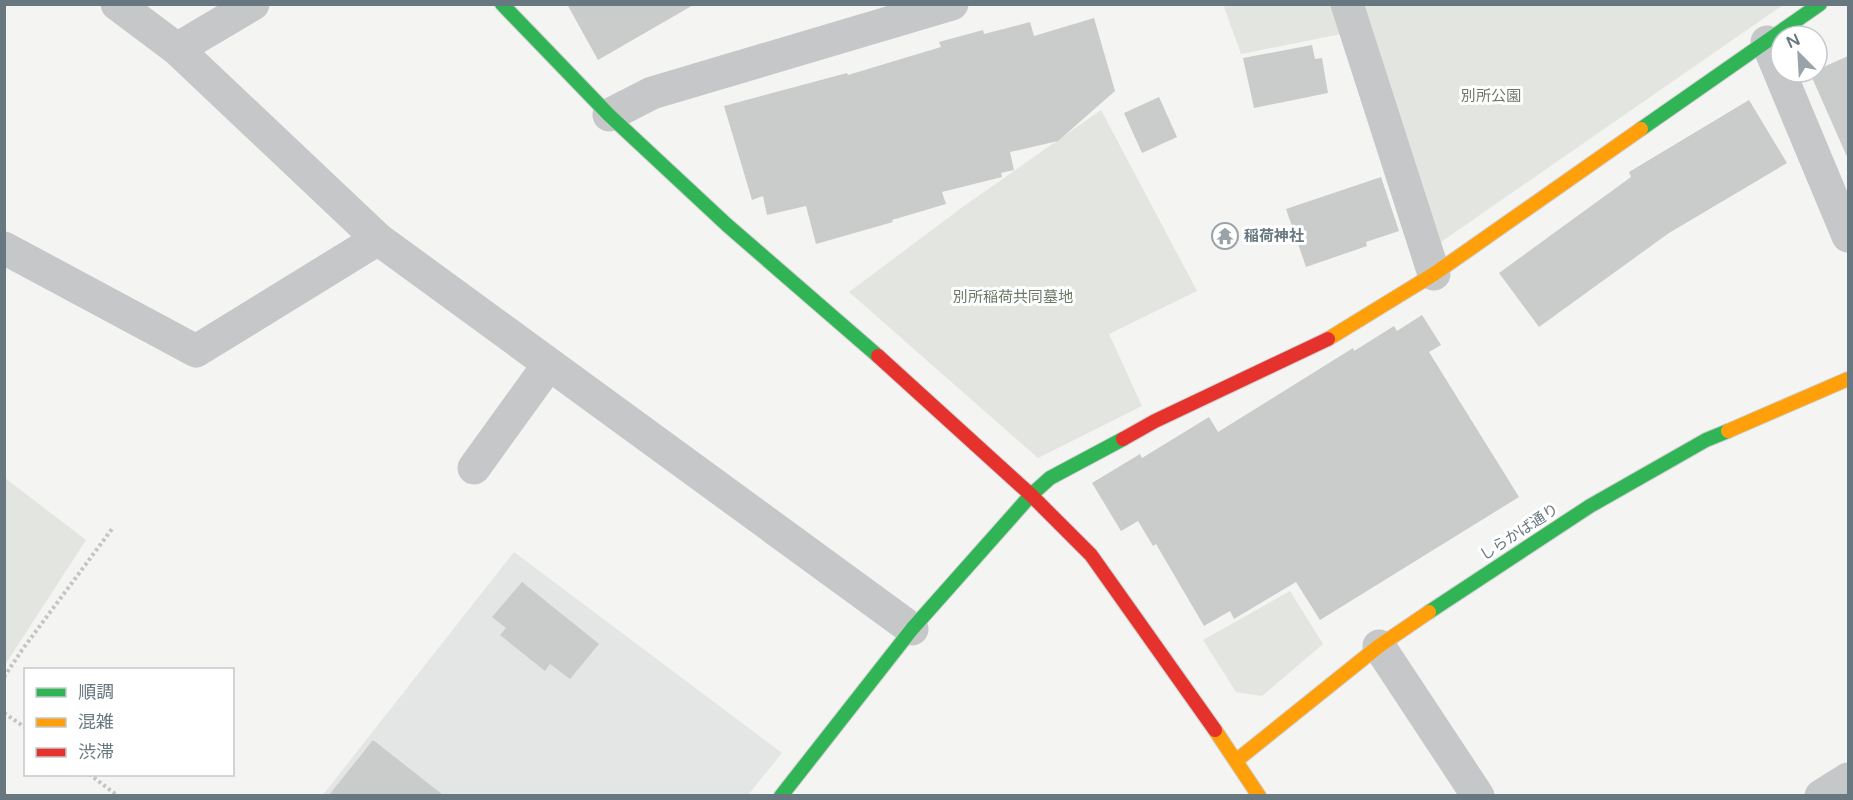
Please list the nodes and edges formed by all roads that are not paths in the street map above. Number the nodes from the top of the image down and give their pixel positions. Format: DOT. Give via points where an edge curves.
graph roads {
  1 [pos="117,4"];
  2 [pos="253,4"];
  3 [pos="502,4"];
  4 [pos="951,4"];
  5 [pos="1347,4"];
  6 [pos="1820,4"];
  7 [pos="1767,42"];
  8 [pos="177,49"];
  9 [pos="609,115"];
  10 [pos="1848,236"];
  11 [pos="378,239"];
  12 [pos="4,248"];
  13 [pos="1434,274"];
  14 [pos="549,364"];
  15 [pos="1848,379"];
  16 [pos="474,468"];
  17 [pos="1031,495"];
  18 [pos="912,629"];
  19 [pos="1379,646"];
  20 [pos="1237,760"];
  21 [pos="1848,779"];
  22 [pos="781,795"];
  23 [pos="1259,795"];
  24 [pos="1478,795"];
  25 [pos="1821,795"];
  1 -- 8 [label="street"];
  2 -- 8 [label="street"];
  3 -- 9 [label="street"];
  4 -- 9 [label="street" via="652,93"];
  5 -- 13 [label="street"];
  6 -- 7 [label="street"];
  7 -- 10 [label="street"];
  7 -- 13 [label="street"];
  8 -- 11 [label="street"];
  9 -- 17 [label="street"];
  11 -- 12 [label="street" via="196,351"];
  11 -- 14 [label="street"];
  13 -- 17 [label="street" via="1324,341 1155,421 1050,478"];
  14 -- 16 [label="street"];
  14 -- 18 [label="street"];
  15 -- 19 [label="street, しらかば通り" via="1706,440 1590,506"];
  17 -- 18 [label="street"];
  17 -- 20 [label="street" via="1091,555"];
  18 -- 22 [label="street"];
  19 -- 20 [label="street, しらかば通り"];
  19 -- 24 [label="street"];
  20 -- 23 [label="street"];
  21 -- 25 [label="street"];
}
